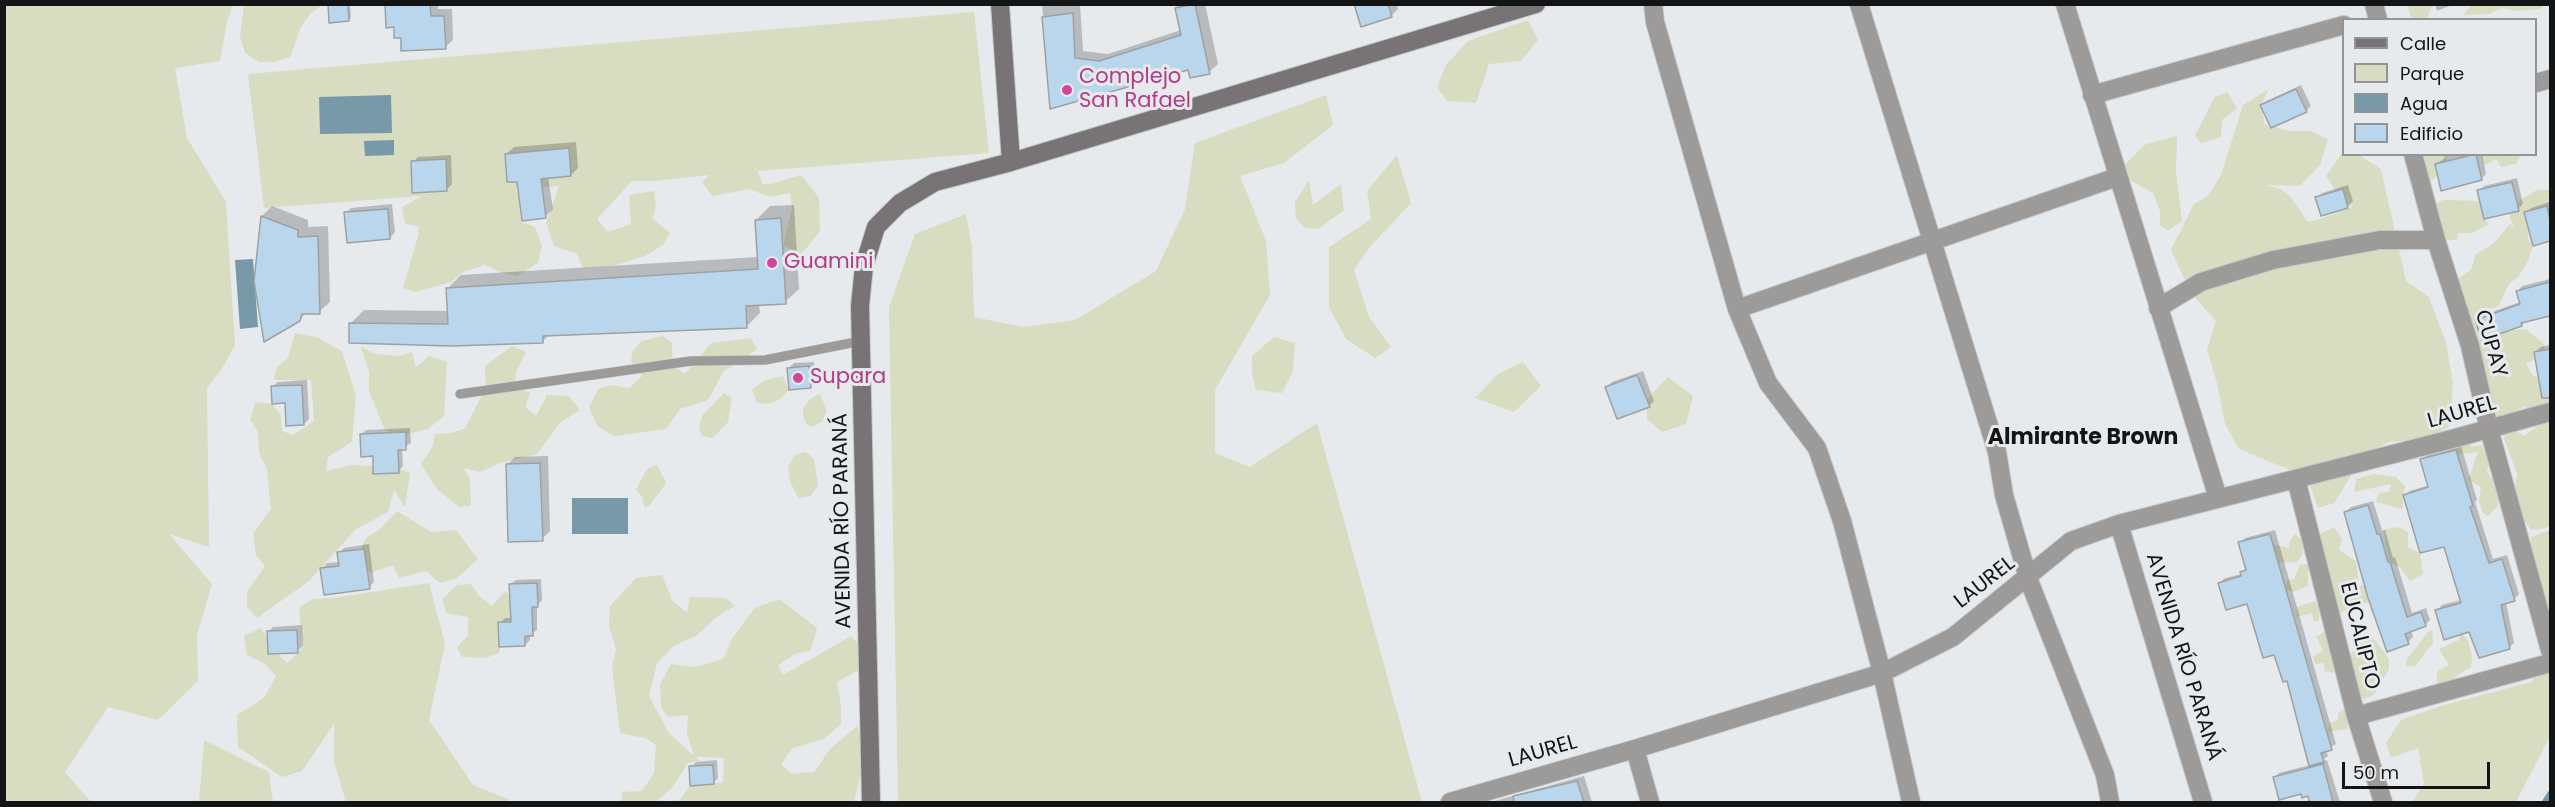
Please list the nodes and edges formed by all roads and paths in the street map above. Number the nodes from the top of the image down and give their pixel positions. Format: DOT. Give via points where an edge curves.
graph roads {
  1 [pos="1000,4"];
  2 [pos="1536,4"];
  3 [pos="1653,4"];
  4 [pos="1859,4"];
  5 [pos="2065,4"];
  6 [pos="2342,25"];
  7 [pos="2091,95"];
  8 [pos="2415,156"];
  9 [pos="1011,162"];
  10 [pos="2117,177"];
  11 [pos="2436,240"];
  12 [pos="1932,242"];
  13 [pos="2158,308"];
  14 [pos="1737,309"];
  15 [pos="861,341"];
  16 [pos="460,394"];
  17 [pos="2550,412"];
  18 [pos="2489,429"];
  19 [pos="2296,479"];
  20 [pos="2218,498"];
  21 [pos="2120,524"];
  22 [pos="2028,578"];
  23 [pos="2550,650"];
  24 [pos="2550,663"];
  25 [pos="1882,674"];
  26 [pos="2356,716"];
  27 [pos="1635,749"];
  28 [pos="871,802"];
  29 [pos="1450,802"];
  30 [pos="1650,802"];
  31 [pos="1911,802"];
  32 [pos="2110,802"];
  33 [pos="2203,802"];
  34 [pos="2383,802"];
  1 -- 9 [label="main road"];
  2 -- 9 [label="main road, AVENIDA RÍO PARANÁ"];
  3 -- 14 [label="street"];
  4 -- 12 [label="street"];
  5 -- 7 [label="street"];
  6 -- 7 [label="street"];
  7 -- 10 [label="street"];
  8 -- 11 [label="street, CUPAY"];
  9 -- 15 [label="main road, AVENIDA RÍO PARANÁ" via="935,182 900,203 876,227 864,266"];
  10 -- 12 [label="street"];
  10 -- 13 [label="street"];
  11 -- 13 [label="street" via="2380,240 2273,260 2201,282"];
  11 -- 18 [label="street, CUPAY" via="2470,346"];
  12 -- 14 [label="street"];
  12 -- 22 [label="street" via="1997,452 2004,495"];
  13 -- 20 [label="street"];
  14 -- 25 [label="street" via="1768,382 1817,448 1842,521"];
  15 -- 16 [label="lane" via="765,360 691,360"];
  15 -- 28 [label="main road, AVENIDA RÍO PARANÁ"];
  17 -- 18 [label="street, LAUREL"];
  18 -- 19 [label="street, LAUREL"];
  18 -- 23 [label="street, CUPAY"];
  19 -- 20 [label="street, LAUREL"];
  19 -- 26 [label="street, EUCALIPTO"];
  20 -- 21 [label="street, LAUREL"];
  21 -- 22 [label="street, LAUREL" via="2071,541"];
  21 -- 33 [label="street, AVENIDA RÍO PARANÁ"];
  22 -- 25 [label="street, LAUREL" via="1953,636"];
  22 -- 32 [label="street" via="2105,775"];
  24 -- 26 [label="street"];
  25 -- 27 [label="street, LAUREL"];
  25 -- 31 [label="street"];
  26 -- 34 [label="street, EUCALIPTO"];
  27 -- 29 [label="street, LAUREL"];
  27 -- 30 [label="street"];
}
